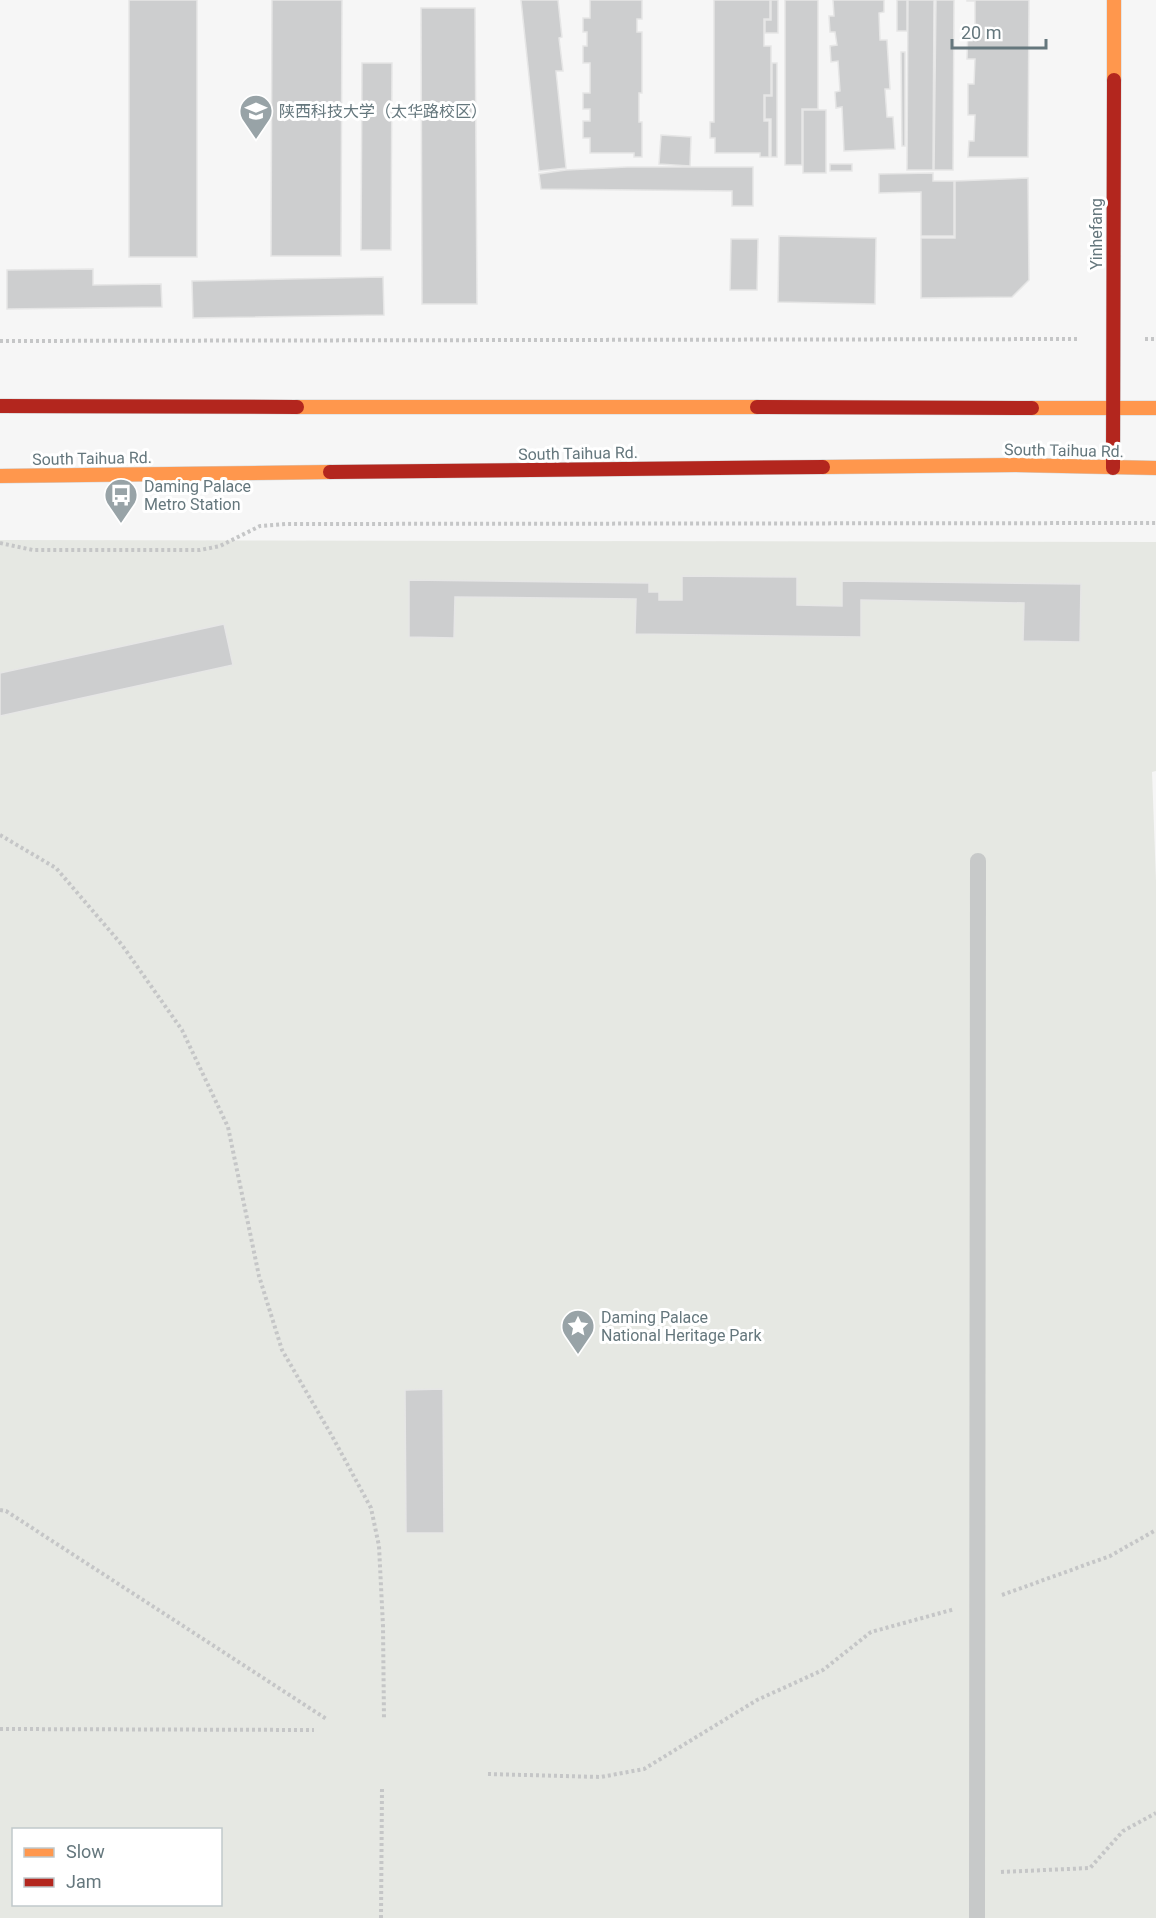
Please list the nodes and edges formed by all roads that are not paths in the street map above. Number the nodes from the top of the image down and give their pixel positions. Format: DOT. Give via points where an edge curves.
graph roads {
  1 [pos="1114,0"];
  2 [pos="0,406"];
  3 [pos="1112,408"];
  4 [pos="1156,408"];
  5 [pos="1113,468"];
  6 [pos="1156,468"];
  7 [pos="0,476"];
  8 [pos="978,861"];
  9 [pos="976,1918"];
  1 -- 3 [label="main road, Yinhefang"];
  2 -- 3 [label="main road"];
  3 -- 4 [label="main road"];
  3 -- 5 [label="main road, Yinhefang"];
  5 -- 6 [label="main road, South Taihua Rd."];
  5 -- 7 [label="main road, South Taihua Rd." via="1014,465"];
  8 -- 9 [label="lane"];
}
